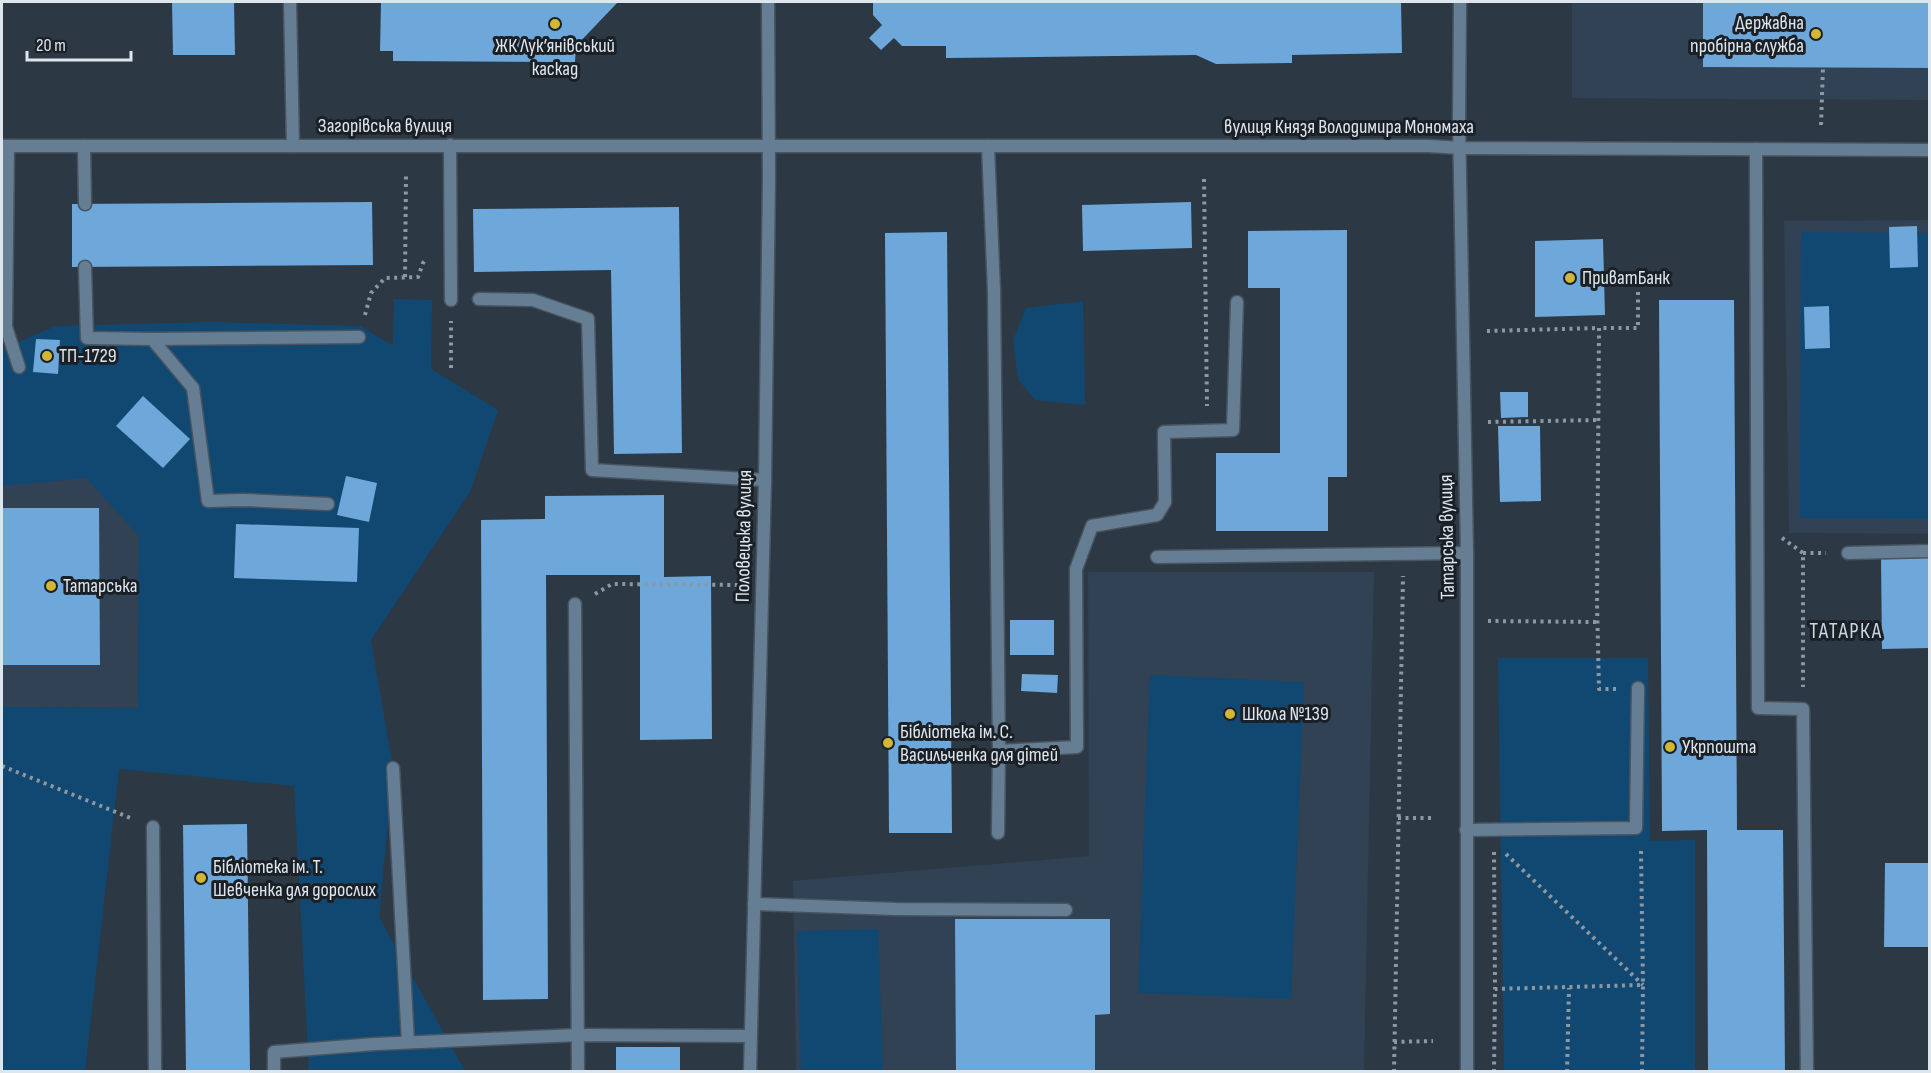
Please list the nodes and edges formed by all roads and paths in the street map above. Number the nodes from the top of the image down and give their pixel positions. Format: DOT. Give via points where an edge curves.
graph roads {
  1 [pos="290,2"];
  2 [pos="768,2"];
  3 [pos="1460,2"];
  4 [pos="1822,67"];
  5 [pos="1821,125"];
  6 [pos="450,145"];
  7 [pos="768,145"];
  8 [pos="5,146"];
  9 [pos="84,146"];
  10 [pos="293,146"];
  11 [pos="988,146"];
  12 [pos="1460,148"];
  13 [pos="1756,149"];
  14 [pos="1929,150"];
  15 [pos="406,175"];
  16 [pos="1204,179"];
  17 [pos="85,204"];
  18 [pos="85,267"];
  19 [pos="1638,292"];
  20 [pos="371,293"];
  21 [pos="479,299"];
  22 [pos="452,300"];
  23 [pos="1237,302"];
  24 [pos="1599,328"];
  25 [pos="1487,331"];
  26 [pos="359,337"];
  27 [pos="152,339"];
  28 [pos="19,367"];
  29 [pos="451,368"];
  30 [pos="1598,420"];
  31 [pos="1487,422"];
  32 [pos="1207,431"];
  33 [pos="765,480"];
  34 [pos="328,504"];
  35 [pos="1758,520"];
  36 [pos="1929,551"];
  37 [pos="1848,553"];
  38 [pos="1467,554"];
  39 [pos="1403,555"];
  40 [pos="1157,557"];
  41 [pos="612,584"];
  42 [pos="762,586"];
  43 [pos="575,604"];
  44 [pos="1488,621"];
  45 [pos="1598,622"];
  46 [pos="1638,688"];
  47 [pos="1803,709"];
  48 [pos="999,751"];
  49 [pos="2,766"];
  50 [pos="393,768"];
  51 [pos="1398,818"];
  52 [pos="1434,818"];
  53 [pos="153,827"];
  54 [pos="1466,830"];
  55 [pos="998,833"];
  56 [pos="1494,843"];
  57 [pos="1641,843"];
  58 [pos="1502,851"];
  59 [pos="754,904"];
  60 [pos="1066,910"];
  61 [pos="1643,985"];
  62 [pos="1569,988"];
  63 [pos="1494,989"];
  64 [pos="578,1035"];
  65 [pos="750,1036"];
  66 [pos="1394,1041"];
  67 [pos="1433,1041"];
  68 [pos="408,1042"];
  69 [pos="155,1071"];
  70 [pos="274,1071"];
  71 [pos="578,1071"];
  72 [pos="750,1071"];
  73 [pos="1394,1071"];
  74 [pos="1467,1071"];
  75 [pos="1494,1071"];
  76 [pos="1568,1071"];
  77 [pos="1642,1071"];
  78 [pos="1807,1071"];
  1 -- 10 [label="street"];
  2 -- 7 [label="street, Половецька вулиця"];
  3 -- 12 [label="street, Татарська вулиця"];
  4 -- 5 [label="path"];
  6 -- 7 [label="street, Загорівська вулиця"];
  6 -- 10 [label="street, Загорівська вулиця"];
  6 -- 22 [label="street"];
  7 -- 11 [label="street, вулиця Князя Володимира Мономаха"];
  7 -- 33 [label="street, Половецька вулиця"];
  8 -- 9 [label="street, Загорівська вулиця"];
  8 -- 28 [label="street" via="6,327"];
  9 -- 10 [label="street, Загорівська вулиця"];
  9 -- 17 [label="street"];
  11 -- 12 [label="street, вулиця Князя Володимира Мономаха"];
  11 -- 48 [label="street" via="994,291"];
  12 -- 13 [label="street, вулиця Князя Володимира Мономаха"];
  12 -- 38 [label="street, Татарська вулиця"];
  13 -- 14 [label="street, вулиця Князя Володимира Мономаха"];
  13 -- 35 [label="street"];
  15 -- 20 [label="path" via="405,277 385,278"];
  16 -- 32 [label="path"];
  18 -- 27 [label="street" via="87,338"];
  19 -- 24 [label="path" via="1638,328"];
  21 -- 33 [label="street" via="533,300 588,319 592,470"];
  22 -- 29 [label="path"];
  23 -- 32 [label="street" via="1233,430"];
  24 -- 25 [label="path"];
  24 -- 30 [label="path"];
  26 -- 27 [label="street"];
  27 -- 34 [label="street" via="193,388 208,501"];
  30 -- 31 [label="path"];
  30 -- 45 [label="path"];
  32 -- 48 [label="street" via="1164,432 1165,502 1156,515 1092,526 1076,569 1077,747"];
  33 -- 42 [label="street, Половецька вулиця"];
  35 -- 47 [label="path" via="1803,553"];
  35 -- 47 [label="street" via="1758,708"];
  36 -- 37 [label="street"];
  38 -- 39 [label="street"];
  38 -- 54 [label="street, Татарська вулиця"];
  39 -- 40 [label="street"];
  39 -- 51 [label="path"];
  41 -- 42 [label="path"];
  42 -- 59 [label="street, Половецька вулиця"];
  43 -- 64 [label="street"];
  44 -- 45 [label="path"];
  45 -- 46 [label="path" via="1599,689"];
  46 -- 54 [label="street" via="1636,828"];
  47 -- 78 [label="street"];
  48 -- 55 [label="street"];
  49 -- 53 [label="path"];
  50 -- 68 [label="street"];
  51 -- 52 [label="path"];
  51 -- 66 [label="path"];
  53 -- 69 [label="street"];
  54 -- 74 [label="street, Татарська вулиця"];
  56 -- 63 [label="path"];
  57 -- 61 [label="path"];
  58 -- 61 [label="path"];
  59 -- 60 [label="street"];
  59 -- 65 [label="street, Половецька вулиця"];
  61 -- 62 [label="path"];
  61 -- 77 [label="path"];
  62 -- 63 [label="path"];
  62 -- 76 [label="path"];
  63 -- 75 [label="path"];
  64 -- 65 [label="street"];
  64 -- 68 [label="street"];
  64 -- 71 [label="street"];
  65 -- 72 [label="street, Половецька вулиця"];
  66 -- 67 [label="path"];
  66 -- 73 [label="path"];
  68 -- 70 [label="street" via="274,1052"];
}
